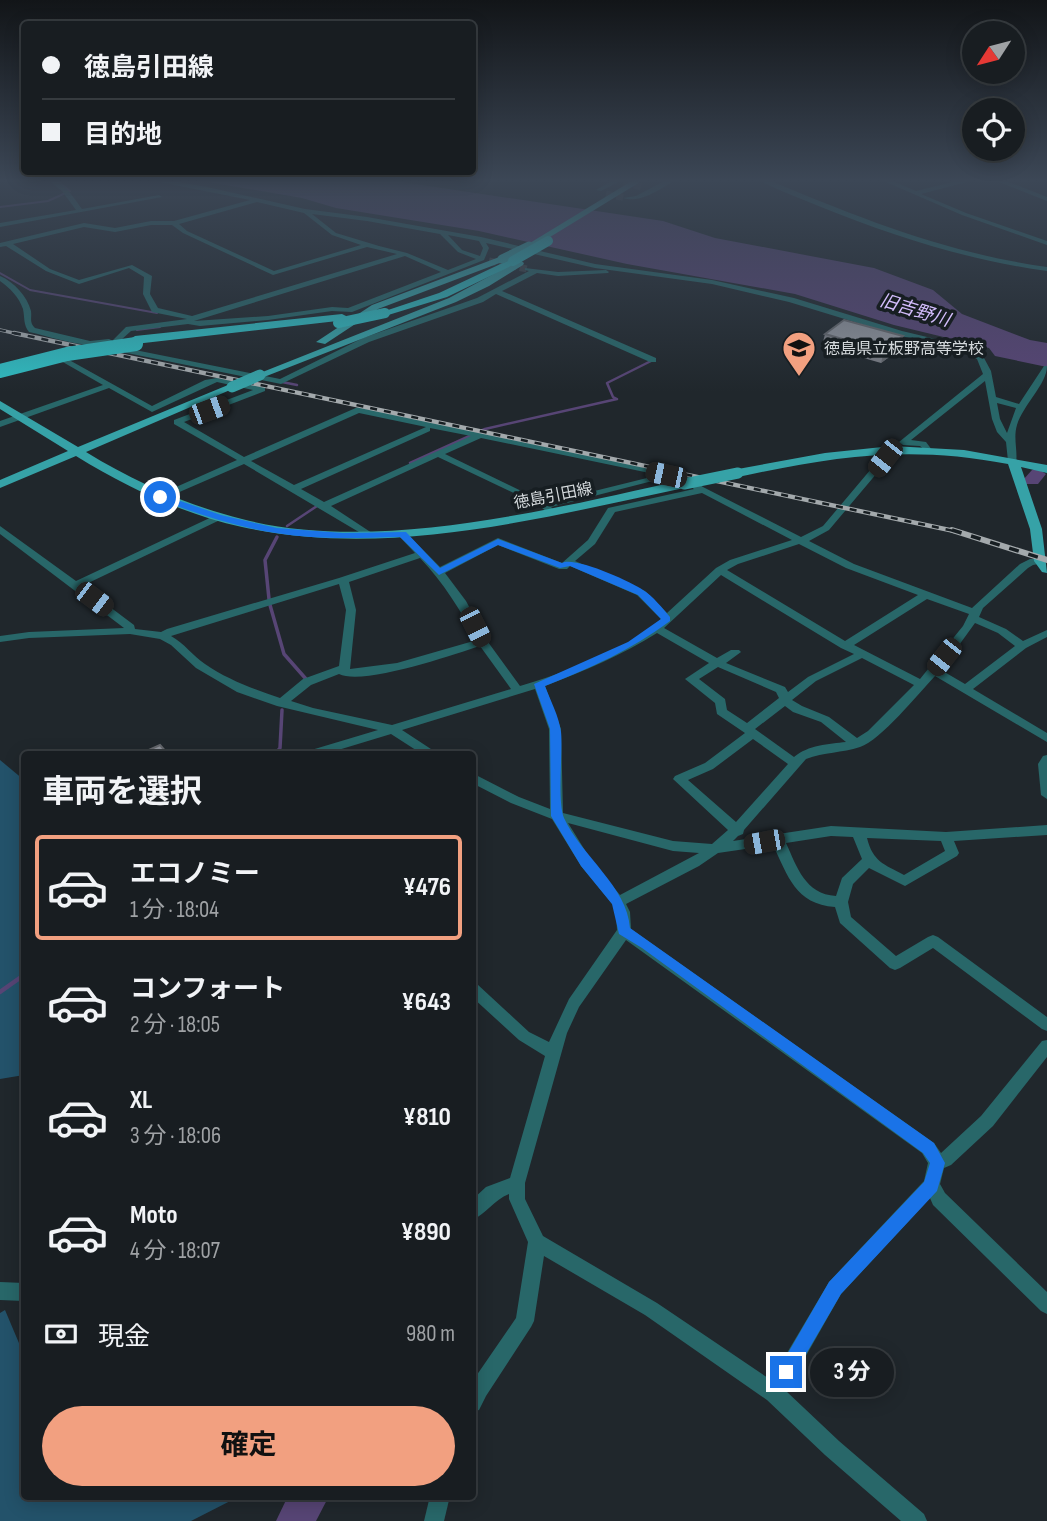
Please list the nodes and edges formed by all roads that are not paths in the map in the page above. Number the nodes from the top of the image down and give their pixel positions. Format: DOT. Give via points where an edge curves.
graph roads {
  1 [pos="13,250"];
  2 [pos="224,250"];
  3 [pos="350,250"];
  4 [pos="388,250"];
  5 [pos="459,250"];
  6 [pos="486,250"];
  7 [pos="525,250"];
  8 [pos="526,250"];
  9 [pos="537,250"];
  10 [pos="948,250"];
  11 [pos="405,254"];
  12 [pos="485,260"];
  13 [pos="517,264"];
  14 [pos="1047,269"];
  15 [pos="624,270"];
  16 [pos="447,272"];
  17 [pos="0,278"];
  18 [pos="497,292"];
  19 [pos="346,317"];
  20 [pos="190,320"];
  21 [pos="388,328"];
  22 [pos="117,340"];
  23 [pos="653,360"];
  24 [pos="276,368"];
  25 [pos="1047,368"];
  26 [pos="0,371"];
  27 [pos="986,376"];
  28 [pos="1041,377"];
  29 [pos="111,385"];
  30 [pos="991,398"];
  31 [pos="0,404"];
  32 [pos="1020,407"];
  33 [pos="21,416"];
  34 [pos="0,424"];
  35 [pos="427,429"];
  36 [pos="475,435"];
  37 [pos="1009,440"];
  38 [pos="78,450"];
  39 [pos="900,450"];
  40 [pos="928,450"];
  41 [pos="438,454"];
  42 [pos="244,460"];
  43 [pos="1013,461"];
  44 [pos="1047,469"];
  45 [pos="666,475"];
  46 [pos="0,484"];
  47 [pos="293,489"];
  48 [pos="703,490"];
  49 [pos="160,497"];
  50 [pos="324,506"];
  51 [pos="548,509"];
  52 [pos="219,517"];
  53 [pos="0,529"];
  54 [pos="402,534"];
  55 [pos="369,535"];
  56 [pos="800,540"];
  57 [pos="421,554"];
  58 [pos="1044,559"];
  59 [pos="568,562"];
  60 [pos="720,570"];
  61 [pos="439,572"];
  62 [pos="343,580"];
  63 [pos="76,585"];
  64 [pos="924,596"];
  65 [pos="974,616"];
  66 [pos="667,619"];
  67 [pos="657,628"];
  68 [pos="130,631"];
  69 [pos="1047,633"];
  70 [pos="163,636"];
  71 [pos="0,639"];
  72 [pos="482,642"];
  73 [pos="845,646"];
  74 [pos="1022,646"];
  75 [pos="735,652"];
  76 [pos="862,654"];
  77 [pos="717,663"];
  78 [pos="345,668"];
  79 [pos="934,671"];
  80 [pos="539,684"];
  81 [pos="921,684"];
  82 [pos="965,690"];
  83 [pos="518,691"];
  84 [pos="785,701"];
  85 [pos="281,703"];
  86 [pos="392,729"];
  87 [pos="750,731"];
  88 [pos="1047,738"];
  89 [pos="857,744"];
  90 [pos="322,751"];
  91 [pos="425,751"];
  92 [pos="1047,759"];
  93 [pos="795,763"];
  94 [pos="476,779"];
  95 [pos="1046,787"];
  96 [pos="557,816"];
  97 [pos="1047,830"];
  98 [pos="738,831"];
  99 [pos="859,832"];
  100 [pos="946,837"];
  101 [pos="779,840"];
  102 [pos="714,849"];
  103 [pos="868,861"];
  104 [pos="618,902"];
  105 [pos="841,902"];
  106 [pos="624,930"];
  107 [pos="476,992"];
  108 [pos="1047,1025"];
  109 [pos="1047,1046"];
  110 [pos="552,1052"];
  111 [pos="937,1163"];
  112 [pos="517,1183"];
  113 [pos="931,1185"];
  114 [pos="476,1208"];
  115 [pos="537,1242"];
  116 [pos="0,1291"];
  117 [pos="21,1292"];
  118 [pos="1047,1305"];
  119 [pos="774,1393"];
  120 [pos="476,1395"];
  121 [pos="439,1500"];
  122 [pos="434,1521"];
  123 [pos="916,1521"];
  1 -- 20 [label="street" via="79,282 131,266 148,276 145,288 155,310"];
  2 -- 3 [label="street" via="273,273"];
  4 -- 11 [label="street"];
  5 -- 12 [label="street"];
  6 -- 12 [label="street"];
  7 -- 15 [label="street"];
  8 -- 13 [label="highway, bridge"];
  9 -- 13 [label="highway, bridge"];
  10 -- 14 [label="street" via="985,261"];
  11 -- 16 [label="street"];
  11 -- 20 [label="street"];
  12 -- 16 [label="street"];
  13 -- 15 [label="street" via="570,275"];
  13 -- 18 [label="street"];
  13 -- 19 [label="main road" via="469,273"];
  13 -- 19 [label="highway, bridge" via="443,295"];
  13 -- 21 [label="main road" via="482,289"];
  15 -- 27 [label="street" via="712,282 791,300 962,348 980,358"];
  16 -- 19 [label="street"];
  17 -- 22 [label="street" via="17,289 32,330 90,343"];
  18 -- 21 [label="street"];
  18 -- 23 [label="street"];
  19 -- 20 [label="street" via="332,309 200,324"];
  19 -- 24 [label="main road" via="334,335"];
  19 -- 26 [label="highway, bridge" via="135,342"];
  20 -- 22 [label="street" via="129,329"];
  21 -- 22 [label="street" via="281,382 122,350"];
  21 -- 24 [label="main road"];
  24 -- 38 [label="main road, bridge"];
  25 -- 28 [label="street"];
  26 -- 29 [label="street" via="62,358"];
  27 -- 30 [label="street"];
  27 -- 40 [label="street" via="903,442 923,444"];
  28 -- 32 [label="street"];
  29 -- 33 [label="street"];
  29 -- 42 [label="street" via="152,409 217,380 262,389 177,422"];
  30 -- 32 [label="street"];
  30 -- 37 [label="street" via="1001,432"];
  31 -- 33 [label="main road, 徳島引田線"];
  32 -- 37 [label="street"];
  33 -- 34 [label="street"];
  33 -- 38 [label="main road, 徳島引田線"];
  35 -- 47 [label="street"];
  36 -- 41 [label="street"];
  36 -- 42 [label="street" via="358,410"];
  36 -- 45 [label="street"];
  37 -- 43 [label="street"];
  38 -- 46 [label="main road"];
  38 -- 49 [label="main road, 徳島引田線"];
  39 -- 40 [label="main road, 徳島引田線"];
  39 -- 51 [label="main road, 徳島引田線, bridge" via="830,455"];
  39 -- 56 [label="street" via="885,458 826,528"];
  40 -- 43 [label="main road, 徳島引田線"];
  41 -- 50 [label="street"];
  41 -- 51 [label="street"];
  42 -- 47 [label="street"];
  42 -- 49 [label="street"];
  43 -- 44 [label="main road, 徳島引田線"];
  43 -- 58 [label="main road"];
  45 -- 48 [label="street" via="685,478"];
  45 -- 51 [label="street"];
  47 -- 50 [label="street"];
  48 -- 56 [label="street"];
  48 -- 59 [label="street" via="611,509 592,542"];
  49 -- 52 [label="main road, 徳島引田線"];
  50 -- 55 [label="street"];
  51 -- 54 [label="main road, 徳島引田線" via="492,523"];
  52 -- 55 [label="main road, 徳島引田線" via="277,531"];
  52 -- 63 [label="street"];
  53 -- 63 [label="street"];
  54 -- 55 [label="main road, 徳島引田線"];
  54 -- 57 [label="street"];
  56 -- 60 [label="street"];
  56 -- 64 [label="street"];
  57 -- 61 [label="street"];
  57 -- 62 [label="street"];
  58 -- 65 [label="street" via="1024,566"];
  59 -- 61 [label="street" via="564,566 498,541"];
  59 -- 66 [label="street" via="641,593"];
  60 -- 66 [label="street"];
  60 -- 73 [label="street"];
  61 -- 72 [label="street" via="461,601"];
  62 -- 70 [label="street"];
  62 -- 78 [label="street" via="351,610"];
  63 -- 68 [label="street"];
  64 -- 65 [label="street"];
  64 -- 73 [label="street"];
  65 -- 74 [label="street"];
  65 -- 79 [label="street"];
  66 -- 67 [label="street"];
  67 -- 77 [label="street"];
  67 -- 80 [label="street" via="587,666"];
  68 -- 70 [label="street"];
  68 -- 71 [label="street"];
  69 -- 74 [label="street"];
  70 -- 85 [label="street" via="223,680"];
  72 -- 78 [label="street" via="383,670 344,673"];
  72 -- 83 [label="street"];
  73 -- 76 [label="street"];
  74 -- 82 [label="street"];
  75 -- 77 [label="street"];
  76 -- 81 [label="street"];
  76 -- 84 [label="street" via="812,679"];
  77 -- 84 [label="street" via="781,690"];
  77 -- 87 [label="street" via="691,679 721,702 721,711"];
  78 -- 85 [label="street" via="307,682"];
  79 -- 81 [label="street"];
  79 -- 82 [label="street"];
  80 -- 83 [label="street"];
  80 -- 96 [label="street" via="555,729"];
  81 -- 89 [label="street" via="873,734"];
  82 -- 88 [label="street"];
  83 -- 86 [label="street"];
  84 -- 87 [label="street"];
  84 -- 89 [label="street" via="806,715 821,717"];
  85 -- 86 [label="street"];
  86 -- 90 [label="street"];
  86 -- 91 [label="street"];
  87 -- 93 [label="street"];
  87 -- 98 [label="street" via="709,765 679,779"];
  89 -- 93 [label="street" via="817,750"];
  92 -- 95 [label="street"];
  93 -- 98 [label="street"];
  94 -- 96 [label="street"];
  96 -- 102 [label="street" via="673,846"];
  96 -- 104 [label="street" via="586,863"];
  97 -- 100 [label="street"];
  98 -- 102 [label="street"];
  99 -- 100 [label="street"];
  99 -- 101 [label="street" via="831,831"];
  99 -- 103 [label="street"];
  100 -- 103 [label="street" via="952,853 905,881"];
  101 -- 102 [label="street"];
  101 -- 105 [label="street" via="798,883 809,894 822,902"];
  102 -- 104 [label="street"];
  103 -- 105 [label="street" via="847,882"];
  104 -- 106 [label="street"];
  105 -- 108 [label="street" via="845,919 895,964 933,941"];
  106 -- 110 [label="street" via="574,1003"];
  106 -- 111 [label="street" via="928,1148"];
  107 -- 110 [label="street" via="524,1036"];
  109 -- 111 [label="street" via="987,1121"];
  110 -- 112 [label="street"];
  111 -- 113 [label="street"];
  112 -- 114 [label="street" via="492,1193"];
  112 -- 115 [label="street" via="517,1199"];
  113 -- 118 [label="street" via="939,1199"];
  113 -- 119 [label="street" via="835,1288"];
  115 -- 119 [label="street" via="651,1309"];
  115 -- 120 [label="street" via="525,1321"];
  116 -- 117 [label="street"];
  119 -- 123 [label="street"];
  121 -- 122 [label="street"];
}
